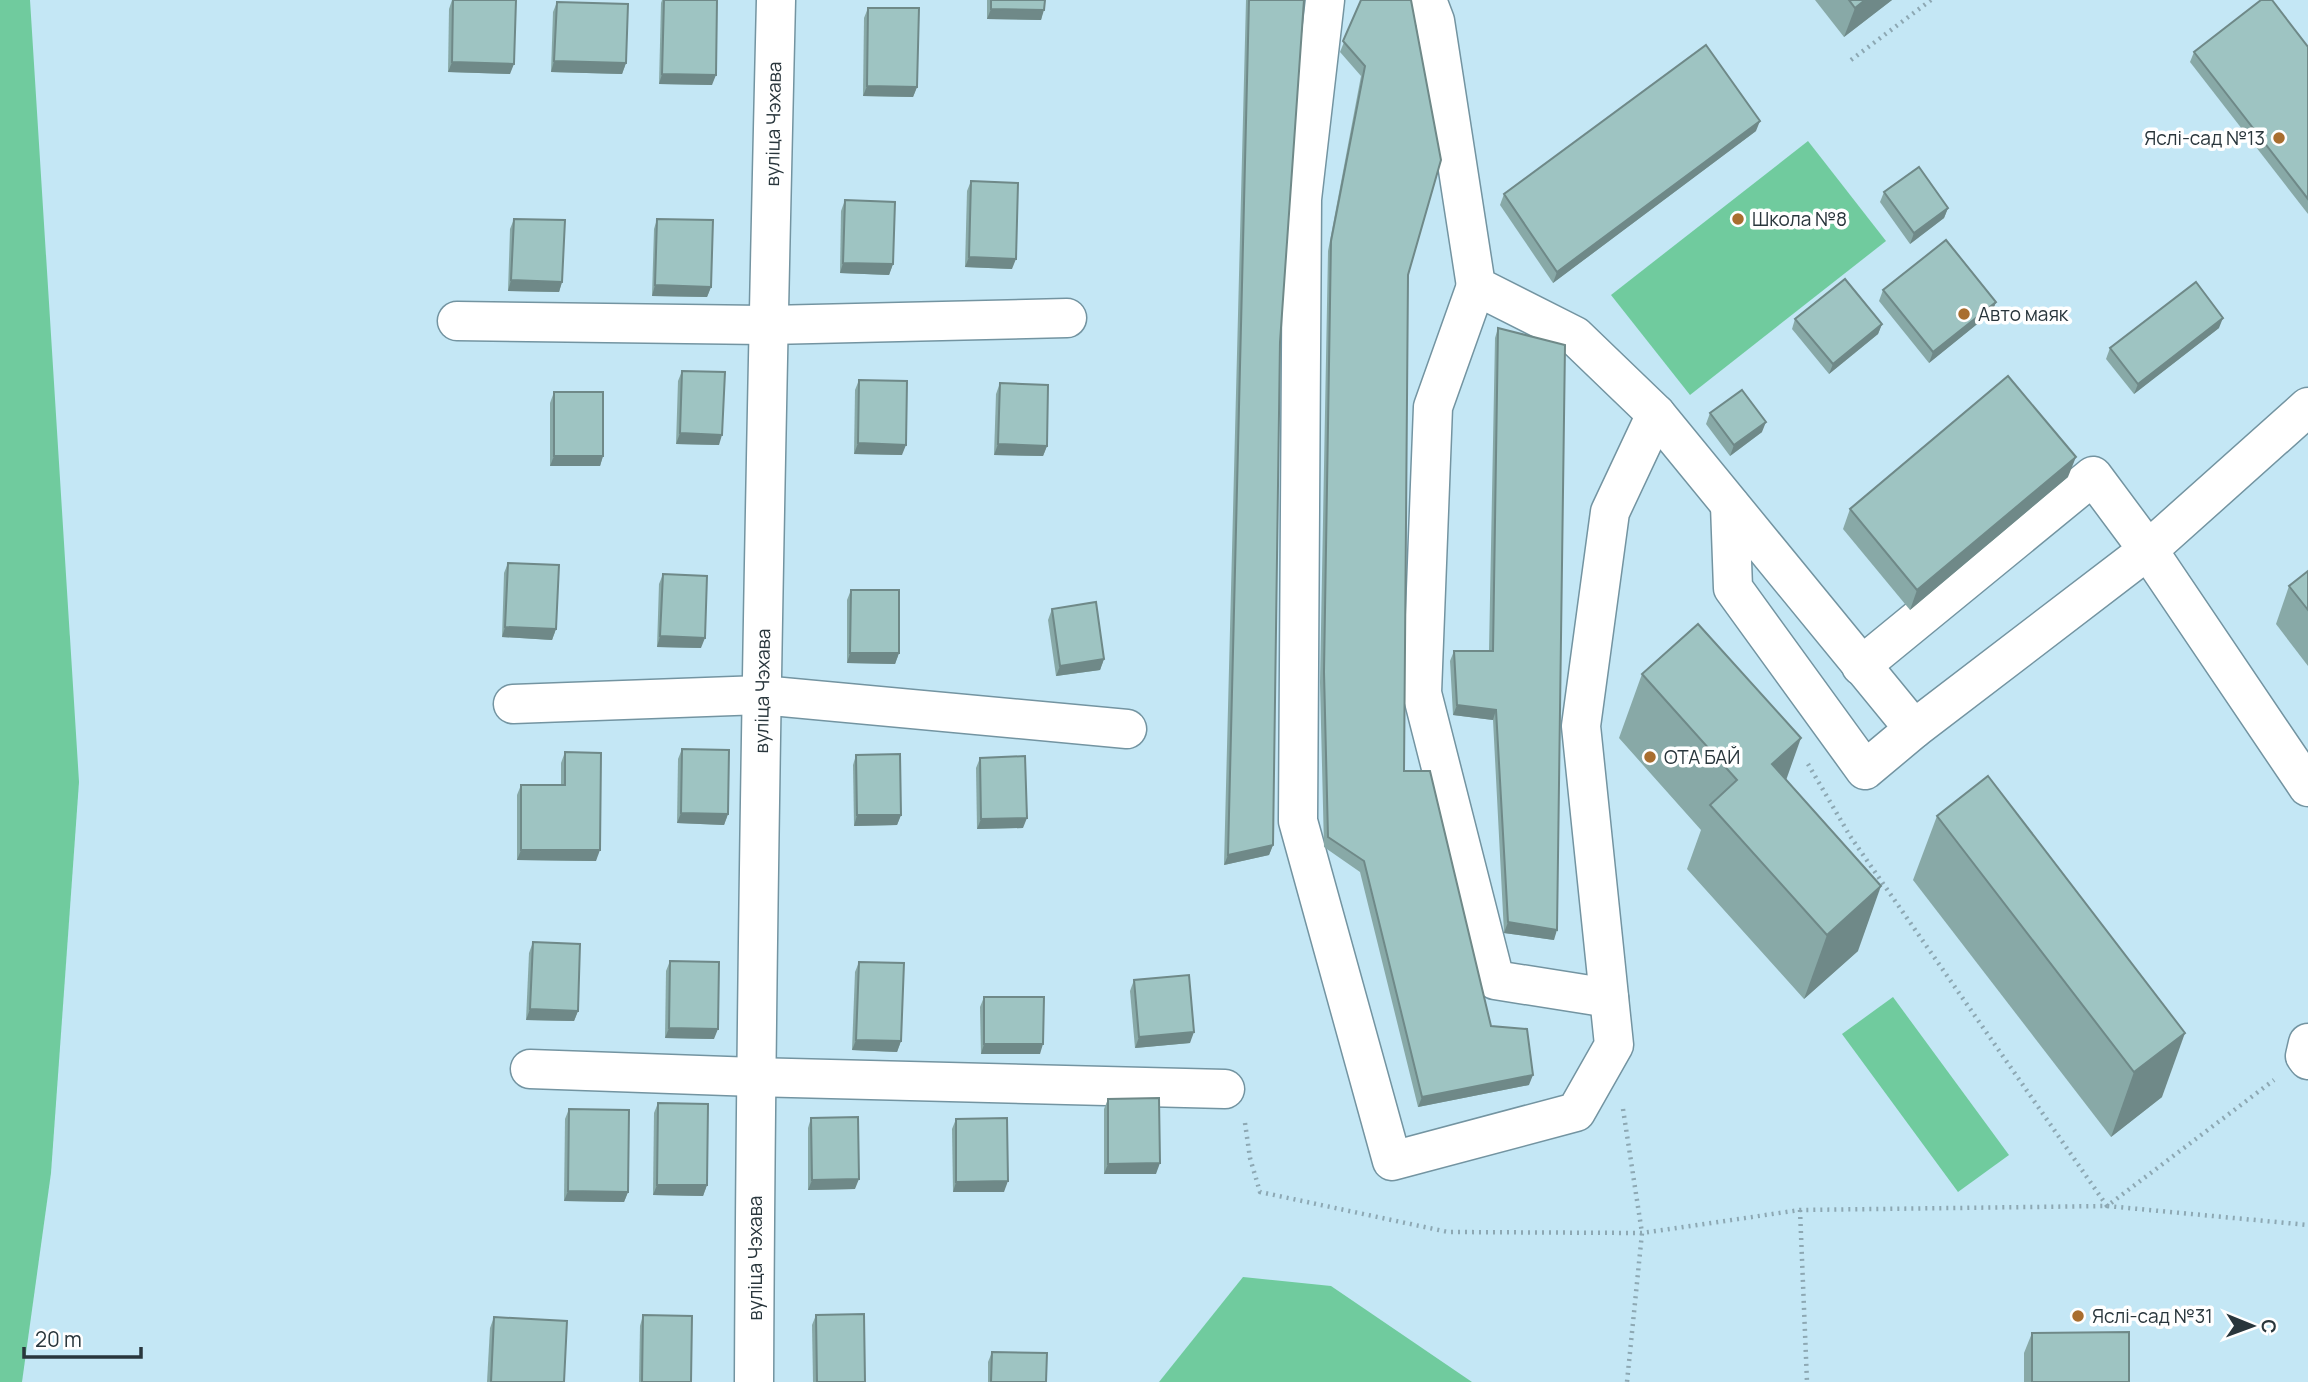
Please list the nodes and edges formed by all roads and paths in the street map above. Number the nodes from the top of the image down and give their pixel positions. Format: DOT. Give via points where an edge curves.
graph roads {
  1 [pos="776,0"];
  2 [pos="1325,0"];
  3 [pos="1427,0"];
  4 [pos="1931,0"];
  5 [pos="1852,60"];
  6 [pos="1476,286"];
  7 [pos="1067,318"];
  8 [pos="457,321"];
  9 [pos="769,325"];
  10 [pos="2308,407"];
  11 [pos="1657,414"];
  12 [pos="1730,505"];
  13 [pos="2148,550"];
  14 [pos="1861,666"];
  15 [pos="761,695"];
  16 [pos="513,704"];
  17 [pos="1127,729"];
  18 [pos="1914,729"];
  19 [pos="2308,787"];
  20 [pos="1850,836"];
  21 [pos="1609,998"];
  22 [pos="1614,1045"];
  23 [pos="2307,1053"];
  24 [pos="530,1069"];
  25 [pos="755,1077"];
  26 [pos="1234,1101"];
  27 [pos="2107,1206"];
  28 [pos="1800,1210"];
  29 [pos="2308,1225"];
  30 [pos="1642,1233"];
  31 [pos="754,1382"];
  32 [pos="1627,1382"];
  33 [pos="1807,1382"];
  1 -- 9 [label="street, вуліца Чэхава"];
  2 -- 22 [label="street" via="1302,199 1298,821 1392,1161 1576,1112"];
  3 -- 6 [label="street" via="1435,21"];
  4 -- 5 [label="path"];
  6 -- 11 [label="street" via="1575,336"];
  6 -- 21 [label="street" via="1433,407 1422,693 1494,980"];
  7 -- 9 [label="street"];
  8 -- 9 [label="street"];
  9 -- 15 [label="street, вуліца Чэхава"];
  10 -- 13 [label="street"];
  11 -- 12 [label="street"];
  11 -- 21 [label="street" via="1610,512 1581,726"];
  12 -- 14 [label="street"];
  12 -- 18 [label="street" via="1733,588 1865,771"];
  13 -- 14 [label="street" via="2093,476"];
  13 -- 18 [label="street"];
  13 -- 19 [label="street"];
  14 -- 18 [label="street"];
  15 -- 16 [label="street"];
  15 -- 17 [label="street"];
  15 -- 25 [label="street, вуліца Чэхава"];
  20 -- 27 [label="path"];
  21 -- 22 [label="street"];
  22 -- 30 [label="path"];
  23 -- 27 [label="path"];
  24 -- 25 [label="street"];
  25 -- 26 [label="street"];
  25 -- 31 [label="street, вуліца Чэхава"];
  26 -- 30 [label="path" via="1260,1192 1448,1232"];
  27 -- 28 [label="path"];
  27 -- 29 [label="path"];
  28 -- 30 [label="path"];
  28 -- 33 [label="path"];
  30 -- 32 [label="path"];
}
